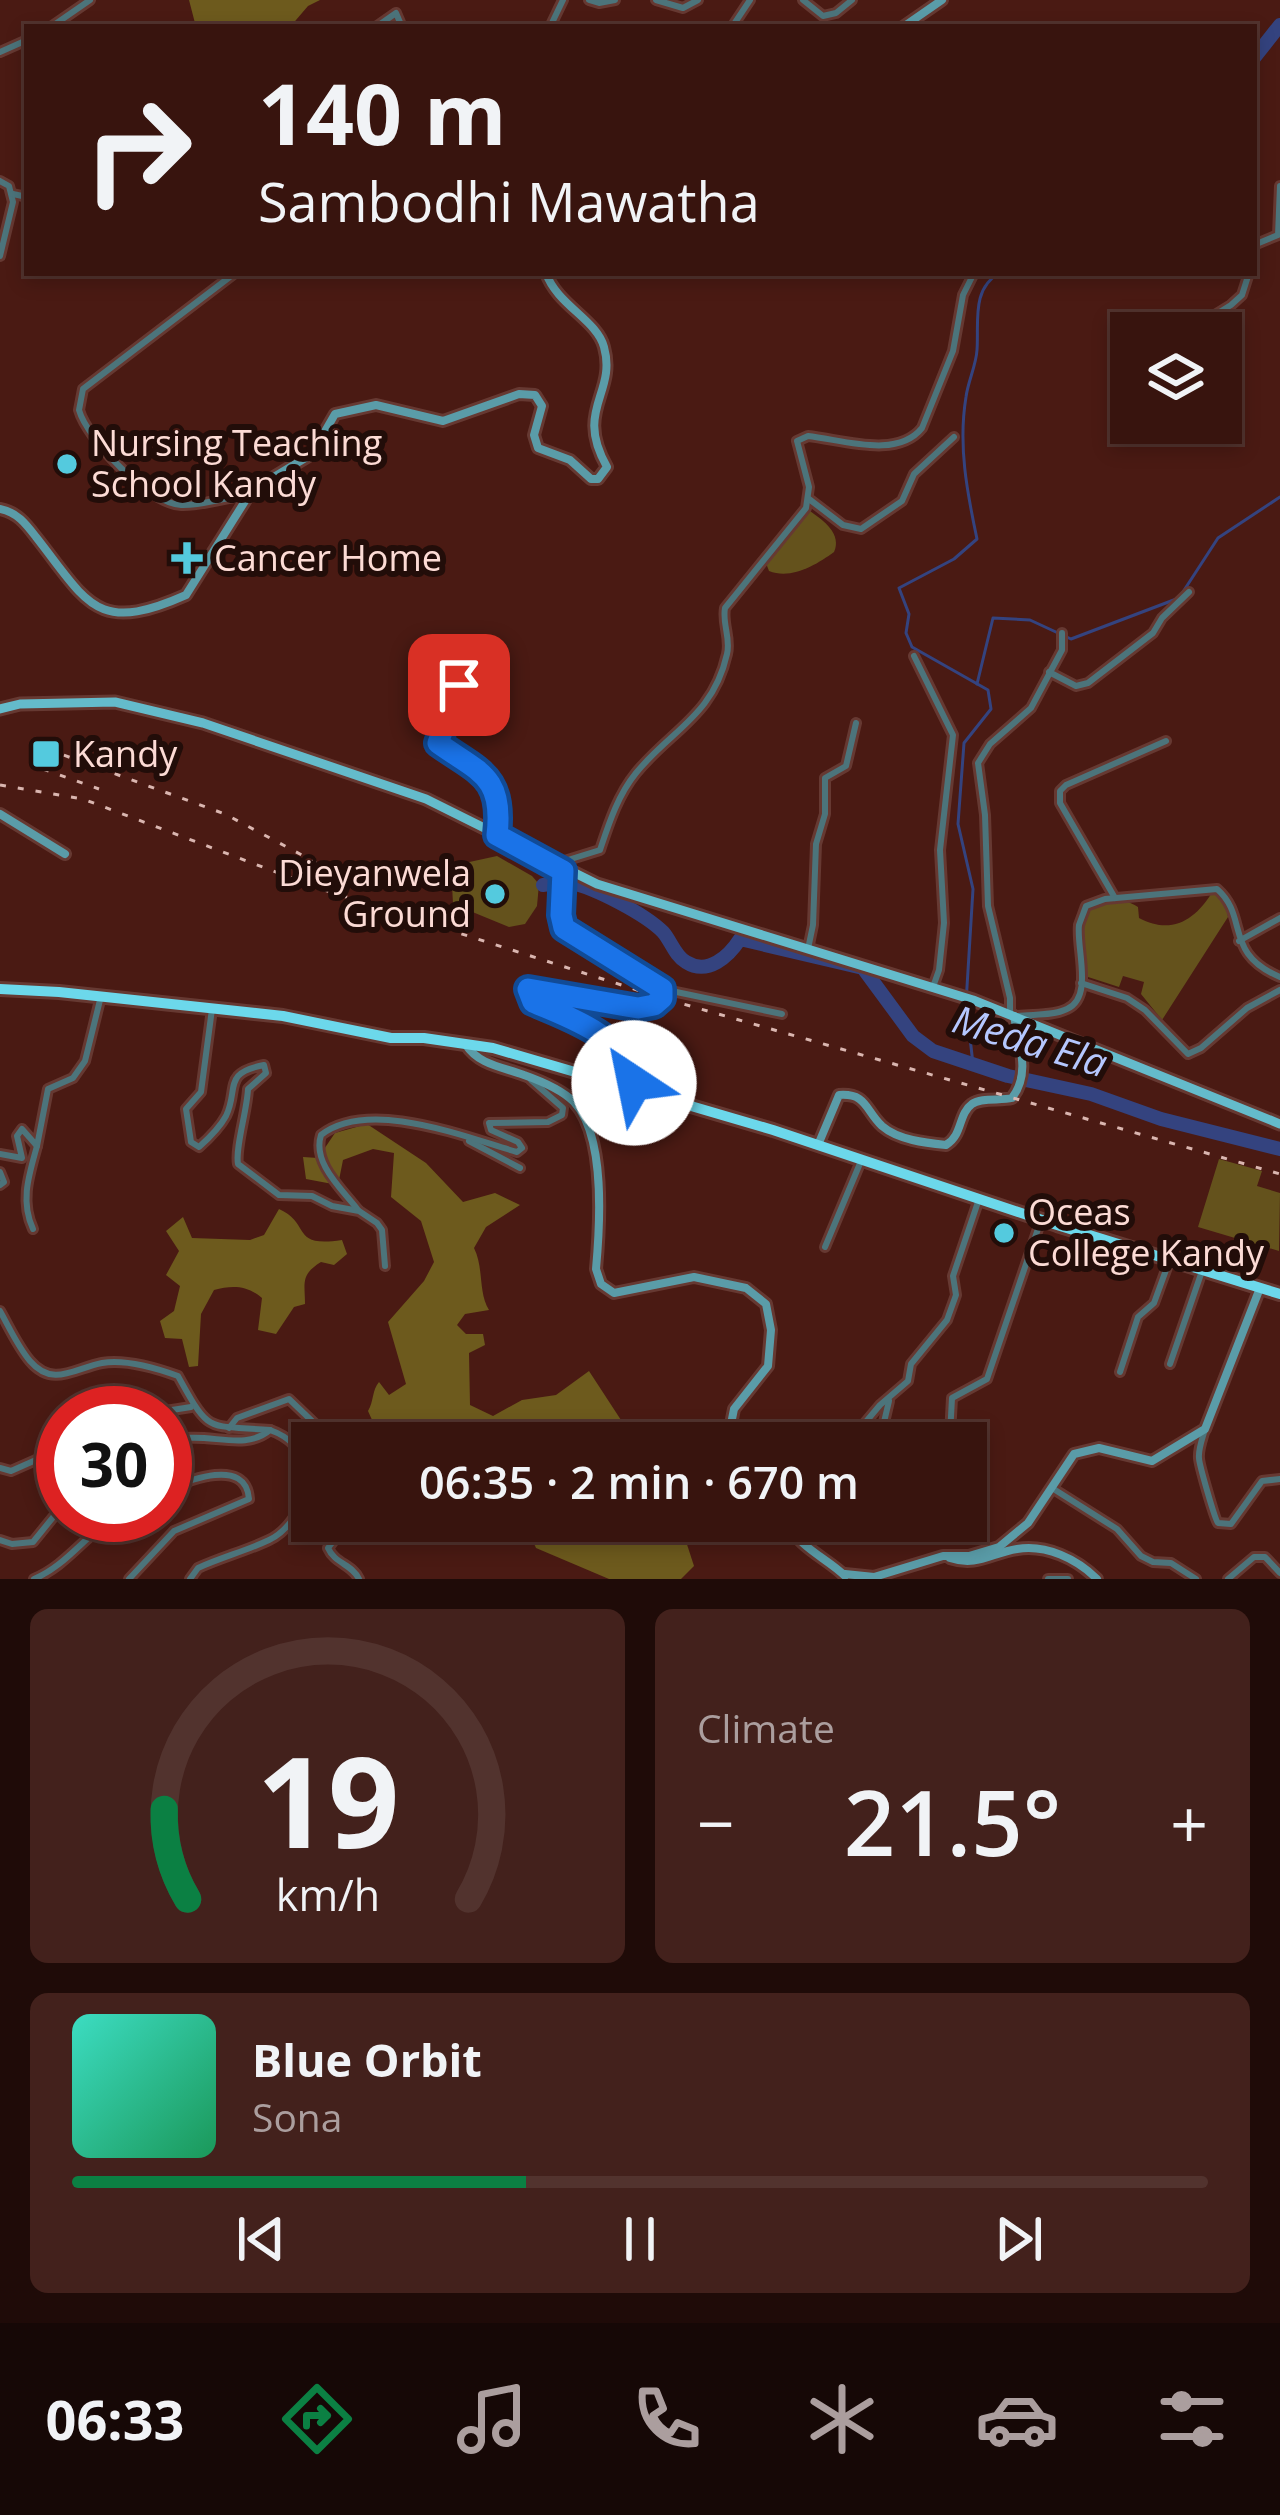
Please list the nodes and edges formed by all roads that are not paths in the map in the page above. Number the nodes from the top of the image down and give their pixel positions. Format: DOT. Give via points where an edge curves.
graph roads {
  1 [pos="90,0"];
  2 [pos="589,0"];
  3 [pos="615,0"];
  4 [pos="656,0"];
  5 [pos="698,0"];
  6 [pos="803,0"];
  7 [pos="851,0"];
  8 [pos="942,0"];
  9 [pos="55,24"];
  10 [pos="907,24"];
  11 [pos="0,181"];
  12 [pos="1280,186"];
  13 [pos="14,194"];
  14 [pos="24,196"];
  15 [pos="1257,244"];
  16 [pos="0,256"];
  17 [pos="231,276"];
  18 [pos="548,276"];
  19 [pos="972,276"];
  20 [pos="1248,276"];
  21 [pos="1220,312"];
  22 [pos="954,437"];
  23 [pos="248,496"];
  24 [pos="809,499"];
  25 [pos="0,509"];
  26 [pos="1189,592"];
  27 [pos="1061,635"];
  28 [pos="914,656"];
  29 [pos="1049,672"];
  30 [pos="459,685"];
  31 [pos="0,705"];
  32 [pos="856,723"];
  33 [pos="1166,741"];
  34 [pos="0,814"];
  35 [pos="497,835"];
  36 [pos="65,854"];
  37 [pos="552,865"];
  38 [pos="562,878"];
  39 [pos="1115,898"];
  40 [pos="1280,918"];
  41 [pos="1239,940"];
  42 [pos="808,949"];
  43 [pos="1280,977"];
  44 [pos="1081,983"];
  45 [pos="934,987"];
  46 [pos="0,989"];
  47 [pos="662,989"];
  48 [pos="1280,990"];
  49 [pos="101,996"];
  50 [pos="212,1009"];
  51 [pos="782,1014"];
  52 [pos="1012,1016"];
  53 [pos="466,1044"];
  54 [pos="529,1077"];
  55 [pos="635,1090"];
  56 [pos="1280,1124"];
  57 [pos="455,1134"];
  58 [pos="818,1145"];
  59 [pos="37,1146"];
  60 [pos="0,1154"];
  61 [pos="861,1161"];
  62 [pos="520,1168"];
  63 [pos="0,1172"];
  64 [pos="0,1185"];
  65 [pos="979,1199"];
  66 [pos="359,1211"];
  67 [pos="1041,1220"];
  68 [pos="34,1229"];
  69 [pos="825,1246"];
  70 [pos="1170,1259"];
  71 [pos="385,1266"];
  72 [pos="1203,1270"];
  73 [pos="1260,1288"];
  74 [pos="1280,1294"];
  75 [pos="0,1311"];
  76 [pos="1170,1364"];
  77 [pos="1120,1372"];
  78 [pos="890,1397"];
  79 [pos="193,1407"];
  80 [pos="313,1422"];
  81 [pos="731,1422"];
  82 [pos="867,1422"];
  83 [pos="884,1422"];
  84 [pos="951,1422"];
  85 [pos="229,1428"];
  86 [pos="1205,1429"];
  87 [pos="270,1430"];
  88 [pos="192,1436"];
  89 [pos="36,1460"];
  90 [pos="0,1468"];
  91 [pos="1280,1479"];
  92 [pos="192,1481"];
  93 [pos="1052,1488"];
  94 [pos="192,1524"];
  95 [pos="36,1537"];
  96 [pos="0,1540"];
  97 [pos="83,1542"];
  98 [pos="164,1542"];
  99 [pos="333,1542"];
  100 [pos="802,1542"];
  101 [pos="944,1556"];
  102 [pos="1280,1573"];
  103 [pos="845,1577"];
  104 [pos="34,1579"];
  105 [pos="128,1579"];
  106 [pos="190,1579"];
  107 [pos="359,1579"];
  108 [pos="1048,1579"];
  109 [pos="1068,1579"];
  110 [pos="1097,1579"];
  111 [pos="1196,1579"];
  112 [pos="1228,1579"];
  1 -- 9 [label="street"];
  2 -- 3 [label="street"];
  4 -- 5 [label="street" via="682,8"];
  6 -- 7 [label="street" via="823,16"];
  8 -- 10 [label="street"];
  11 -- 13 [label="street"];
  12 -- 15 [label="street" via="1278,235"];
  13 -- 14 [label="street"];
  13 -- 16 [label="street"];
  17 -- 23 [label="street" via="83,389 79,410 151,494 184,505"];
  18 -- 23 [label="street" via="605,349 591,436 607,466 603,476 591,479 538,448 542,406 527,393 442,421 376,405 344,411 331,418 312,454"];
  19 -- 24 [label="street" via="922,428 894,446 803,436 796,447"];
  20 -- 21 [label="street" via="1242,295"];
  22 -- 24 [label="street" via="914,474 902,501 862,530"];
  23 -- 25 [label="street" via="186,595 133,612 92,607 26,524"];
  24 -- 37 [label="street" via="724,608 727,655 691,723 638,770 600,850"];
  26 -- 29 [label="street" via="1153,633 1088,683 1076,686"];
  27 -- 29 [label="street"];
  28 -- 45 [label="street" via="952,735"];
  29 -- 52 [label="street" via="1030,708 978,763 988,906"];
  30 -- 35 [label="street" via="438,743 490,782"];
  31 -- 35 [label="main road" via="115,702 202,723 408,792"];
  32 -- 42 [label="street" via="846,766 823,785"];
  33 -- 39 [label="street" via="1060,791"];
  34 -- 36 [label="street"];
  35 -- 37 [label="main road"];
  37 -- 38 [label="main road"];
  38 -- 42 [label="main road"];
  38 -- 47 [label="street" via="564,928"];
  39 -- 41 [label="street" via="1217,889"];
  39 -- 44 [label="street" via="1086,906 1079,923"];
  40 -- 41 [label="street"];
  41 -- 43 [label="street" via="1260,968"];
  42 -- 45 [label="main road"];
  44 -- 48 [label="street" via="1127,998 1188,1054"];
  44 -- 52 [label="street" via="1072,1008"];
  45 -- 52 [label="main road"];
  46 -- 49 [label="highway"];
  47 -- 51 [label="street"];
  47 -- 55 [label="street" via="654,1005 638,1008 528,989 533,1002 602,1035 632,1071"];
  49 -- 50 [label="highway"];
  49 -- 59 [label="street" via="85,1061 73,1078 48,1089"];
  50 -- 53 [label="highway"];
  50 -- 66 [label="street" via="201,1091 186,1109 191,1142 199,1148 227,1115 237,1077 264,1065 266,1073 248,1089 238,1164 279,1195"];
  52 -- 56 [label="main road"];
  52 -- 58 [label="street" via="1020,1087 1012,1098 970,1105 957,1138 925,1143 885,1129 857,1095 838,1095"];
  53 -- 54 [label="street" via="483,1061"];
  53 -- 55 [label="highway"];
  54 -- 57 [label="street" via="563,1108 548,1122 489,1123 522,1148"];
  54 -- 81 [label="street" via="577,1106 592,1136 601,1284 629,1292 694,1277 746,1288 766,1304 768,1366"];
  55 -- 58 [label="highway"];
  57 -- 62 [label="street"];
  57 -- 66 [label="street" via="395,1120 334,1125 321,1135 325,1168"];
  58 -- 61 [label="highway"];
  59 -- 60 [label="street" via="22,1129 22,1158"];
  59 -- 68 [label="street" via="27,1179"];
  61 -- 65 [label="highway"];
  61 -- 69 [label="street"];
  63 -- 64 [label="street"];
  65 -- 67 [label="highway"];
  65 -- 78 [label="street" via="947,1320"];
  66 -- 71 [label="street" via="382,1230"];
  67 -- 70 [label="highway"];
  67 -- 84 [label="street" via="987,1379 952,1399"];
  70 -- 72 [label="highway"];
  70 -- 77 [label="street"];
  72 -- 73 [label="highway"];
  72 -- 76 [label="street"];
  73 -- 74 [label="highway"];
  73 -- 86 [label="street"];
  75 -- 79 [label="street" via="44,1372 64,1376 104,1362 157,1368 178,1376"];
  78 -- 82 [label="street"];
  78 -- 83 [label="street"];
  79 -- 85 [label="street"];
  80 -- 85 [label="street" via="289,1399"];
  85 -- 87 [label="street"];
  86 -- 91 [label="street" via="1198,1457 1217,1523 1232,1524 1262,1481"];
  86 -- 93 [label="street" via="1153,1461 1083,1449"];
  87 -- 88 [label="street" via="250,1441"];
  87 -- 106 [label="street" via="296,1445 309,1480 305,1499 271,1540 235,1550"];
  89 -- 90 [label="street"];
  92 -- 94 [label="street" via="234,1475 249,1499"];
  93 -- 101 [label="street" via="999,1546"];
  93 -- 111 [label="street" via="1118,1529 1141,1556"];
  95 -- 96 [label="street"];
  97 -- 104 [label="street"];
  98 -- 105 [label="street"];
  99 -- 107 [label="street" via="332,1558"];
  100 -- 103 [label="street"];
  101 -- 103 [label="street" via="874,1577"];
  101 -- 110 [label="street" via="966,1563 1047,1550"];
  102 -- 112 [label="street" via="1254,1557"];
  108 -- 109 [label="street"];
}
